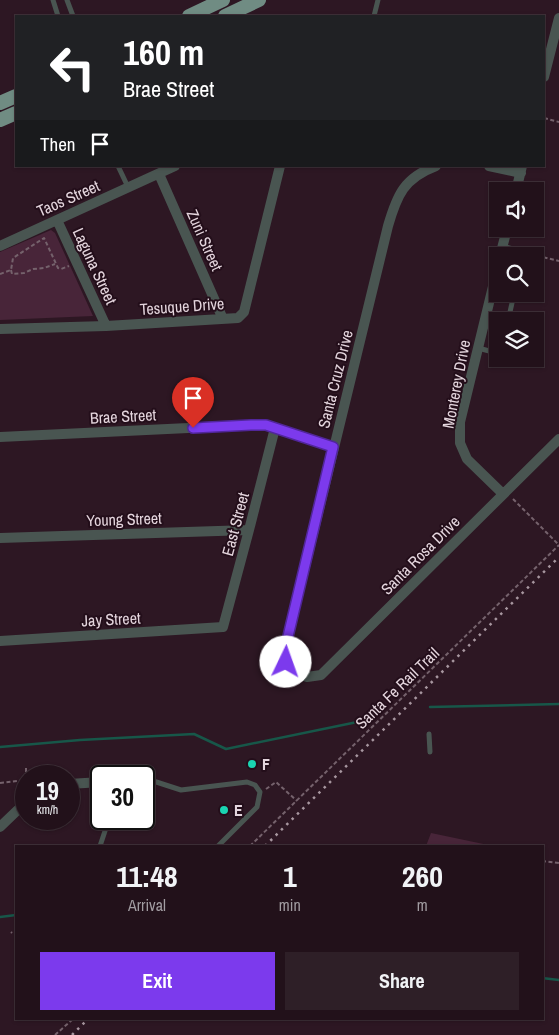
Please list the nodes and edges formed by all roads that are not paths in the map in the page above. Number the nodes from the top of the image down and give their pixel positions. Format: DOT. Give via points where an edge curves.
graph roads {
  1 [pos="53,0"];
  2 [pos="67,0"];
  3 [pos="223,0"];
  4 [pos="259,0"];
  5 [pos="378,0"];
  6 [pos="232,11"];
  7 [pos="58,15"];
  8 [pos="73,15"];
  9 [pos="190,15"];
  10 [pos="374,15"];
  11 [pos="559,18"];
  12 [pos="546,57"];
  13 [pos="15,96"];
  14 [pos="0,103"];
  15 [pos="15,113"];
  16 [pos="0,120"];
  17 [pos="118,167"];
  18 [pos="173,167"];
  19 [pos="280,167"];
  20 [pos="434,167"];
  21 [pos="497,167"];
  22 [pos="521,170"];
  23 [pos="159,174"];
  24 [pos="128,188"];
  25 [pos="57,220"];
  26 [pos="0,246"];
  27 [pos="489,302"];
  28 [pos="223,319"];
  29 [pos="106,326"];
  30 [pos="0,329"];
  31 [pos="478,348"];
  32 [pos="489,351"];
  33 [pos="275,428"];
  34 [pos="0,437"];
  35 [pos="559,439"];
  36 [pos="333,447"];
  37 [pos="503,494"];
  38 [pos="249,530"];
  39 [pos="0,538"];
  40 [pos="223,627"];
  41 [pos="0,641"];
  42 [pos="295,673"];
  43 [pos="429,734"];
  44 [pos="430,752"];
  45 [pos="155,782"];
  46 [pos="15,813"];
  47 [pos="0,827"];
  48 [pos="105,830"];
  49 [pos="100,845"];
  50 [pos="219,845"];
  1 -- 7 [label="lane"];
  2 -- 8 [label="lane"];
  3 -- 9 [label="main road"];
  4 -- 6 [label="main road"];
  5 -- 10 [label="lane"];
  11 -- 12 [label="street"];
  13 -- 14 [label="main road"];
  15 -- 16 [label="main road"];
  17 -- 24 [label="lane"];
  18 -- 23 [label="street, Taos Street"];
  19 -- 28 [label="street, Tesuque Drive" via="244,312 238,318"];
  20 -- 36 [label="street, Santa Cruz Drive" via="408,183 394,205"];
  21 -- 22 [label="street"];
  23 -- 24 [label="street, Taos Street"];
  23 -- 28 [label="street, Zuni Street"];
  24 -- 25 [label="street, Taos Street"];
  25 -- 26 [label="street, Taos Street"];
  25 -- 29 [label="street, Laguna Street"];
  27 -- 31 [label="street, Monterey Drive"];
  28 -- 29 [label="street, Tesuque Drive"];
  29 -- 30 [label="street, Tesuque Drive"];
  31 -- 32 [label="lane"];
  31 -- 37 [label="street, Monterey Drive" via="460,422 460,444 467,459"];
  33 -- 34 [label="street, Brae Street" via="251,425"];
  33 -- 36 [label="street, Brae Street"];
  33 -- 38 [label="street, East Street"];
  35 -- 37 [label="street, Santa Rosa Drive"];
  36 -- 42 [label="street, Santa Cruz Drive" via="285,649 286,662"];
  37 -- 42 [label="street, Santa Rosa Drive" via="321,675 307,677"];
  38 -- 39 [label="street, Young Street"];
  38 -- 40 [label="street, East Street"];
  40 -- 41 [label="street, Jay Street"];
  43 -- 44 [label="lane"];
  45 -- 50 [label="lane" via="181,790 247,782 255,786 260,792 257,807"];
  46 -- 47 [label="street"];
  48 -- 49 [label="lane"];
}
